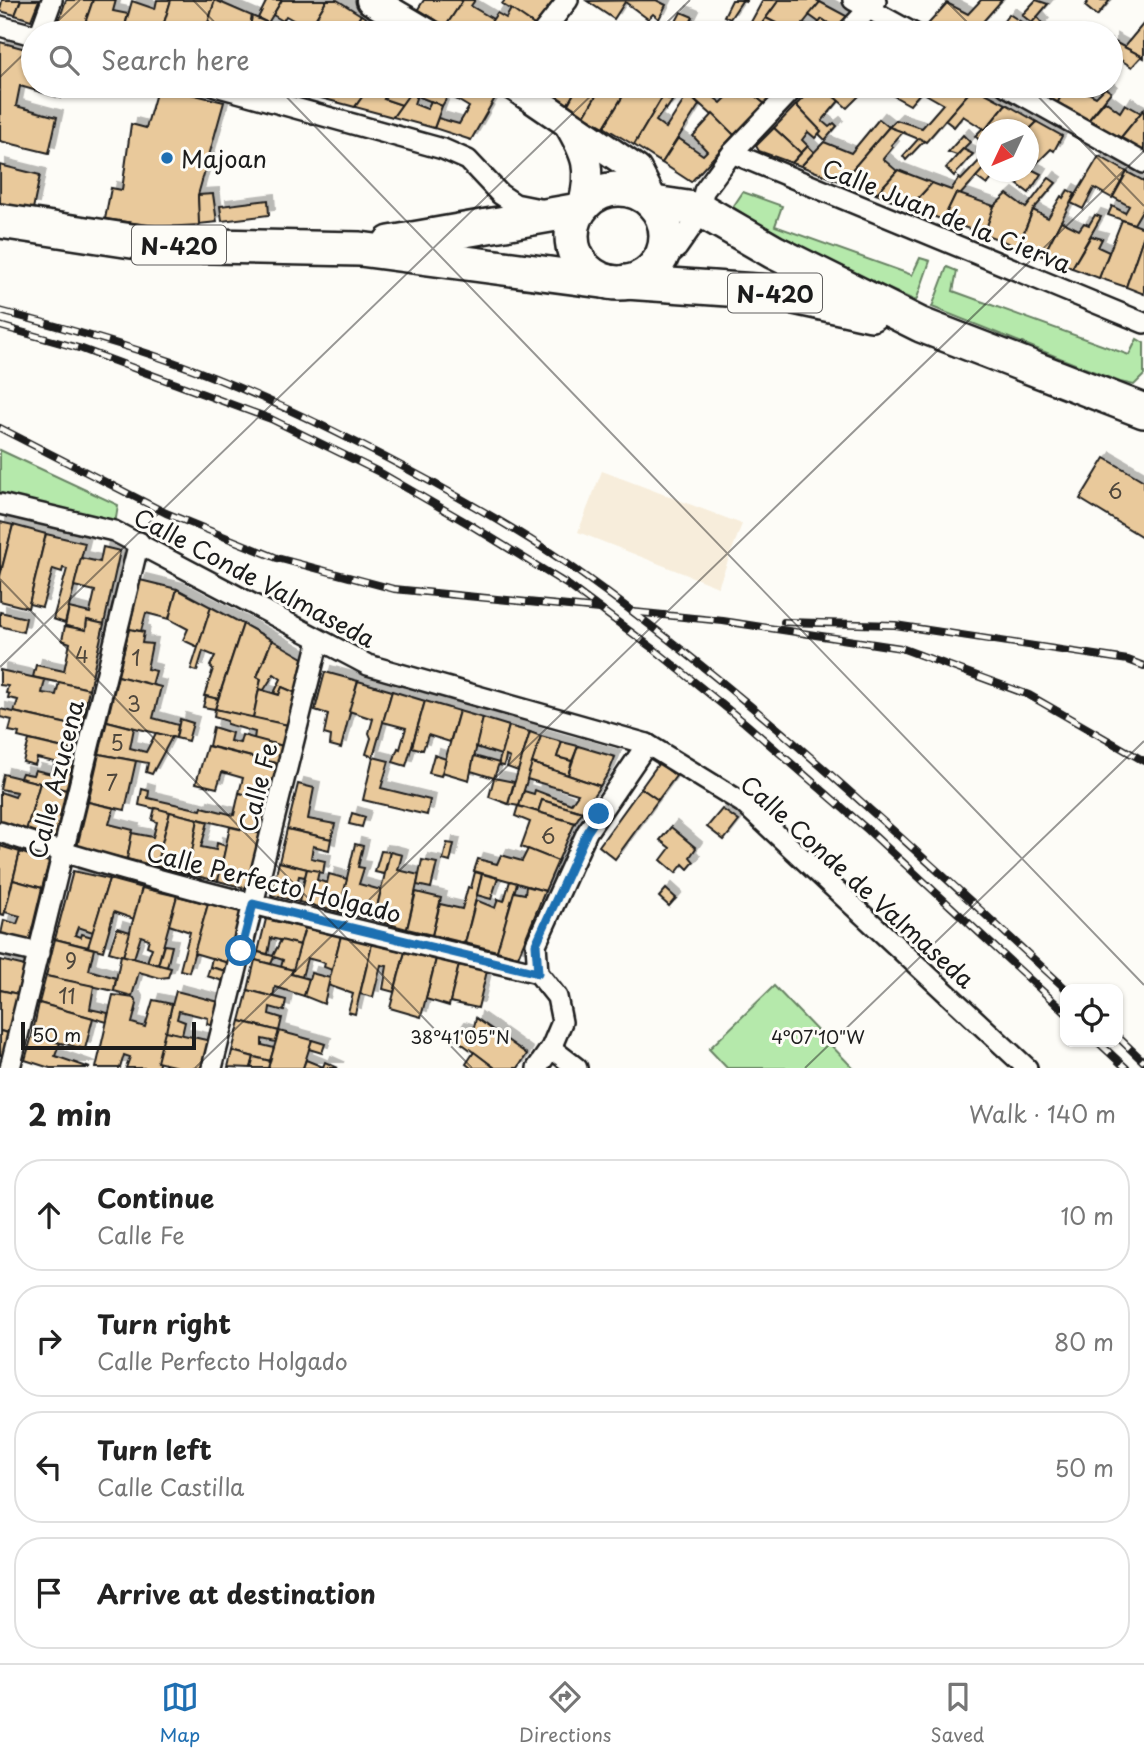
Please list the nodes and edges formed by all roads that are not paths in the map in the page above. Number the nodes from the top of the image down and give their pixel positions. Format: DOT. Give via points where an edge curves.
graph roads {
  1 [pos="52,0"];
  2 [pos="371,0"];
  3 [pos="568,0"];
  4 [pos="867,3"];
  5 [pos="44,21"];
  6 [pos="406,21"];
  7 [pos="551,21"];
  8 [pos="854,21"];
  9 [pos="895,21"];
  10 [pos="0,26"];
  11 [pos="21,32"];
  12 [pos="259,98"];
  13 [pos="532,98"];
  14 [pos="785,98"];
  15 [pos="1028,98"];
  16 [pos="567,121"];
  17 [pos="732,153"];
  18 [pos="1144,163"];
  19 [pos="654,203"];
  20 [pos="572,209"];
  21 [pos="701,209"];
  22 [pos="0,220"];
  23 [pos="360,249"];
  24 [pos="629,278"];
  25 [pos="1144,323"];
  26 [pos="921,325"];
  27 [pos="1141,405"];
  28 [pos="0,504"];
  29 [pos="139,542"];
  30 [pos="319,640"];
  31 [pos="647,744"];
  32 [pos="0,832"];
  33 [pos="61,852"];
  34 [pos="253,904"];
  35 [pos="0,944"];
  36 [pos="39,953"];
  37 [pos="538,973"];
  38 [pos="551,1048"];
  39 [pos="10,1068"];
  40 [pos="212,1068"];
  41 [pos="537,1068"];
  42 [pos="577,1068"];
  43 [pos="1027,1068"];
  1 -- 5 [label="street"];
  2 -- 6 [label="main road"];
  3 -- 7 [label="street"];
  4 -- 8 [label="street"];
  4 -- 9 [label="street"];
  10 -- 11 [label="street"];
  12 -- 20 [label="street" via="443,149 468,160 514,204"];
  13 -- 16 [label="main road"];
  14 -- 17 [label="street"];
  15 -- 18 [label="street"];
  16 -- 19 [label="main road" via="637,170"];
  16 -- 20 [label="main road" via="581,145 589,181"];
  17 -- 21 [label="street" via="704,191"];
  17 -- 25 [label="street, Calle Juan de la Cierva"];
  19 -- 20 [label="highway, N-420" via="629,189 603,191"];
  19 -- 21 [label="highway, N-420"];
  19 -- 24 [label="highway" via="667,230 666,245 660,259"];
  20 -- 23 [label="highway, N-420"];
  20 -- 24 [label="highway, N-420" via="572,239 584,267 596,276"];
  21 -- 24 [label="street" via="677,248"];
  21 -- 26 [label="highway, N-420" via="774,252"];
  22 -- 23 [label="highway, N-420" via="158,245"];
  23 -- 24 [label="highway, N-420"];
  24 -- 26 [label="highway, N-420" via="771,292"];
  26 -- 27 [label="highway, N-420"];
  28 -- 29 [label="street, Calle Conde Valmaseda" via="114,531"];
  29 -- 30 [label="street, Calle Conde Valmaseda"];
  29 -- 33 [label="street, Calle Azucena"];
  30 -- 31 [label="street, Calle Conde Valmaseda" via="368,665"];
  30 -- 34 [label="street, Calle Fe"];
  31 -- 37 [label="street" via="587,832 536,944"];
  31 -- 43 [label="street, Calle Conde de Valmaseda" via="743,803"];
  32 -- 33 [label="street, Calle Perfecto Holgado"];
  33 -- 34 [label="street, Calle Perfecto Holgado"];
  33 -- 36 [label="street, Calle Azucena"];
  34 -- 37 [label="street, Calle Perfecto Holgado"];
  34 -- 40 [label="street, Calle Fe"];
  35 -- 36 [label="street"];
  36 -- 39 [label="street, Calle Azucena"];
  37 -- 38 [label="street" via="557,997 562,1022"];
  38 -- 41 [label="street"];
  38 -- 42 [label="street"];
}
